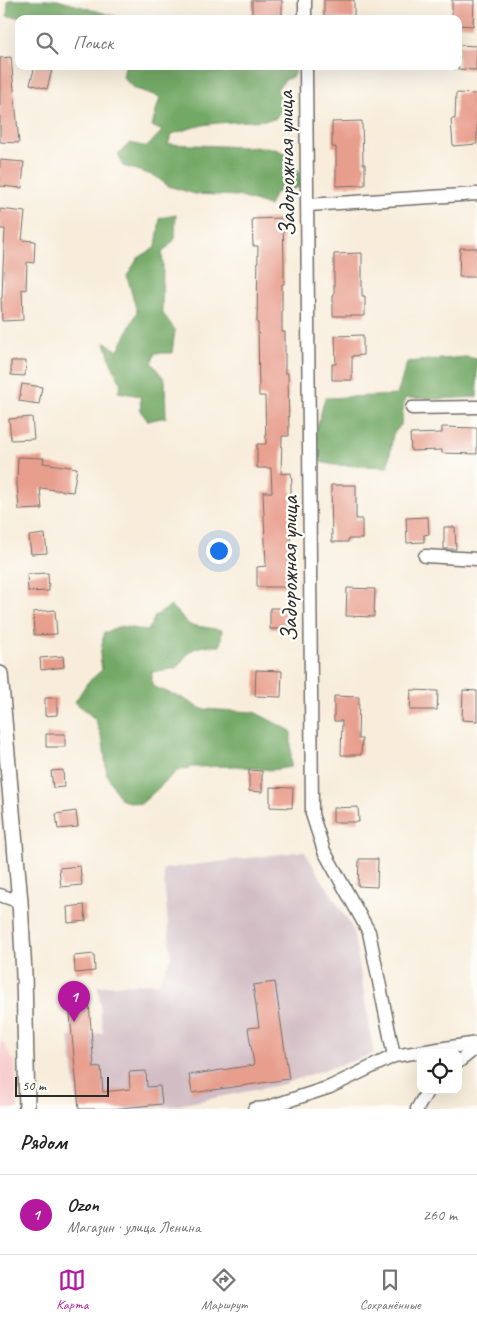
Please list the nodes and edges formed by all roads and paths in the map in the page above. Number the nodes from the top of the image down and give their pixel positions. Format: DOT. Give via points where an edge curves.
graph roads {
  1 [pos="305,0"];
  2 [pos="305,15"];
  3 [pos="306,70"];
  4 [pos="477,194"];
  5 [pos="308,205"];
  6 [pos="477,407"];
  7 [pos="412,408"];
  8 [pos="425,556"];
  9 [pos="477,559"];
  10 [pos="0,674"];
  11 [pos="0,895"];
  12 [pos="20,902"];
  13 [pos="477,1044"];
  14 [pos="477,1047"];
  15 [pos="394,1056"];
  16 [pos="462,1059"];
  17 [pos="426,1094"];
  18 [pos="27,1109"];
  19 [pos="254,1109"];
  20 [pos="417,1109"];
  1 -- 2 [label="street"];
  3 -- 5 [label="street, Задорожная улица"];
  4 -- 5 [label="street"];
  5 -- 15 [label="street, Задорожная улица" via="312,814 324,851 369,932"];
  6 -- 7 [label="street"];
  8 -- 9 [label="street"];
  10 -- 12 [label="main road"];
  11 -- 12 [label="street"];
  12 -- 18 [label="main road"];
  13 -- 15 [label="street"];
  14 -- 16 [label="street"];
  15 -- 19 [label="street" via="330,1088"];
  17 -- 20 [label="street"];
}
